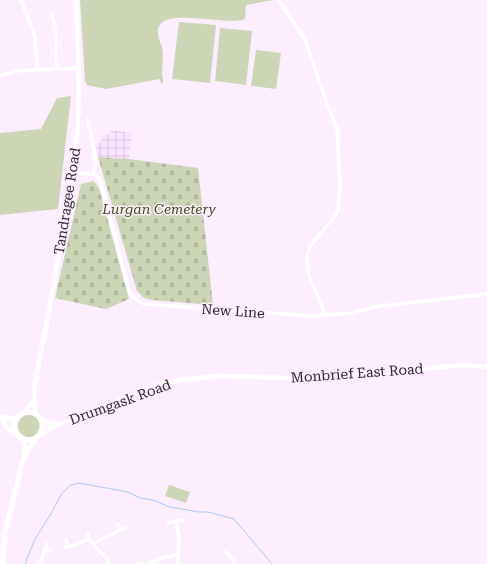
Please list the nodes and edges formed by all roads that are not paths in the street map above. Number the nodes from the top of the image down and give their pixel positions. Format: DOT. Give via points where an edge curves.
graph roads {
  1 [pos="21,0"];
  2 [pos="76,0"];
  3 [pos="279,0"];
  4 [pos="58,17"];
  5 [pos="57,68"];
  6 [pos="78,68"];
  7 [pos="37,70"];
  8 [pos="0,76"];
  9 [pos="88,120"];
  10 [pos="72,173"];
  11 [pos="94,174"];
  12 [pos="487,294"];
  13 [pos="326,316"];
  14 [pos="487,367"];
  15 [pos="228,376"];
  16 [pos="34,399"];
  17 [pos="25,412"];
  18 [pos="38,416"];
  19 [pos="0,418"];
  20 [pos="16,419"];
  21 [pos="61,424"];
  22 [pos="18,435"];
  23 [pos="38,436"];
  24 [pos="23,438"];
  25 [pos="24,459"];
  26 [pos="182,520"];
  27 [pos="176,521"];
  28 [pos="168,523"];
  29 [pos="118,524"];
  30 [pos="125,528"];
  31 [pos="120,530"];
  32 [pos="66,540"];
  33 [pos="93,542"];
  34 [pos="47,544"];
  35 [pos="45,549"];
  36 [pos="51,551"];
  37 [pos="226,552"];
  38 [pos="178,555"];
  39 [pos="149,557"];
  40 [pos="150,563"];
  41 [pos="2,564"];
  42 [pos="39,564"];
  43 [pos="110,564"];
  44 [pos="178,564"];
  45 [pos="236,564"];
  1 -- 7 [label="street" via="35,36"];
  2 -- 6 [label="street, Tandragee Road"];
  3 -- 13 [label="street" via="305,39 337,129 340,185 338,211 310,246 307,257 309,276"];
  4 -- 5 [label="street" via="52,16"];
  5 -- 6 [label="street"];
  5 -- 7 [label="street"];
  6 -- 10 [label="street, Tandragee Road" via="79,104"];
  7 -- 8 [label="street" via="14,71"];
  9 -- 11 [label="street" via="96,162"];
  10 -- 11 [label="street"];
  10 -- 16 [label="street, Tandragee Road"];
  11 -- 13 [label="street, New Line" via="100,179 129,291 137,301 144,304 217,310"];
  12 -- 13 [label="street, New Line" via="374,307"];
  14 -- 15 [label="street, Monbrief East Road" via="463,365 330,377"];
  15 -- 21 [label="street, Drumgask Road" via="180,380 152,388"];
  16 -- 17 [label="street, Tandragee Road"];
  16 -- 18 [label="street, Tandragee Road" via="34,408"];
  17 -- 18 [label="main road" via="32,412"];
  17 -- 20 [label="main road"];
  18 -- 21 [label="street" via="48,423"];
  18 -- 23 [label="main road" via="42,425"];
  19 -- 20 [label="main road"];
  19 -- 22 [label="main road"];
  20 -- 22 [label="main road" via="14,426"];
  21 -- 23 [label="street, Drumgask Road"];
  22 -- 24 [label="main road"];
  23 -- 24 [label="main road" via="30,440"];
  23 -- 25 [label="main road" via="30,445"];
  24 -- 25 [label="main road"];
  25 -- 41 [label="main road" via="5,533"];
  26 -- 27 [label="street"];
  27 -- 28 [label="street"];
  27 -- 38 [label="street" via="179,537"];
  29 -- 31 [label="street"];
  30 -- 31 [label="street"];
  31 -- 33 [label="street"];
  32 -- 33 [label="street" via="66,547 88,537"];
  33 -- 43 [label="street" via="98,552"];
  34 -- 35 [label="street"];
  35 -- 36 [label="street"];
  35 -- 42 [label="street"];
  37 -- 45 [label="street"];
  38 -- 40 [label="street"];
  38 -- 44 [label="street"];
  39 -- 40 [label="street"];
}
